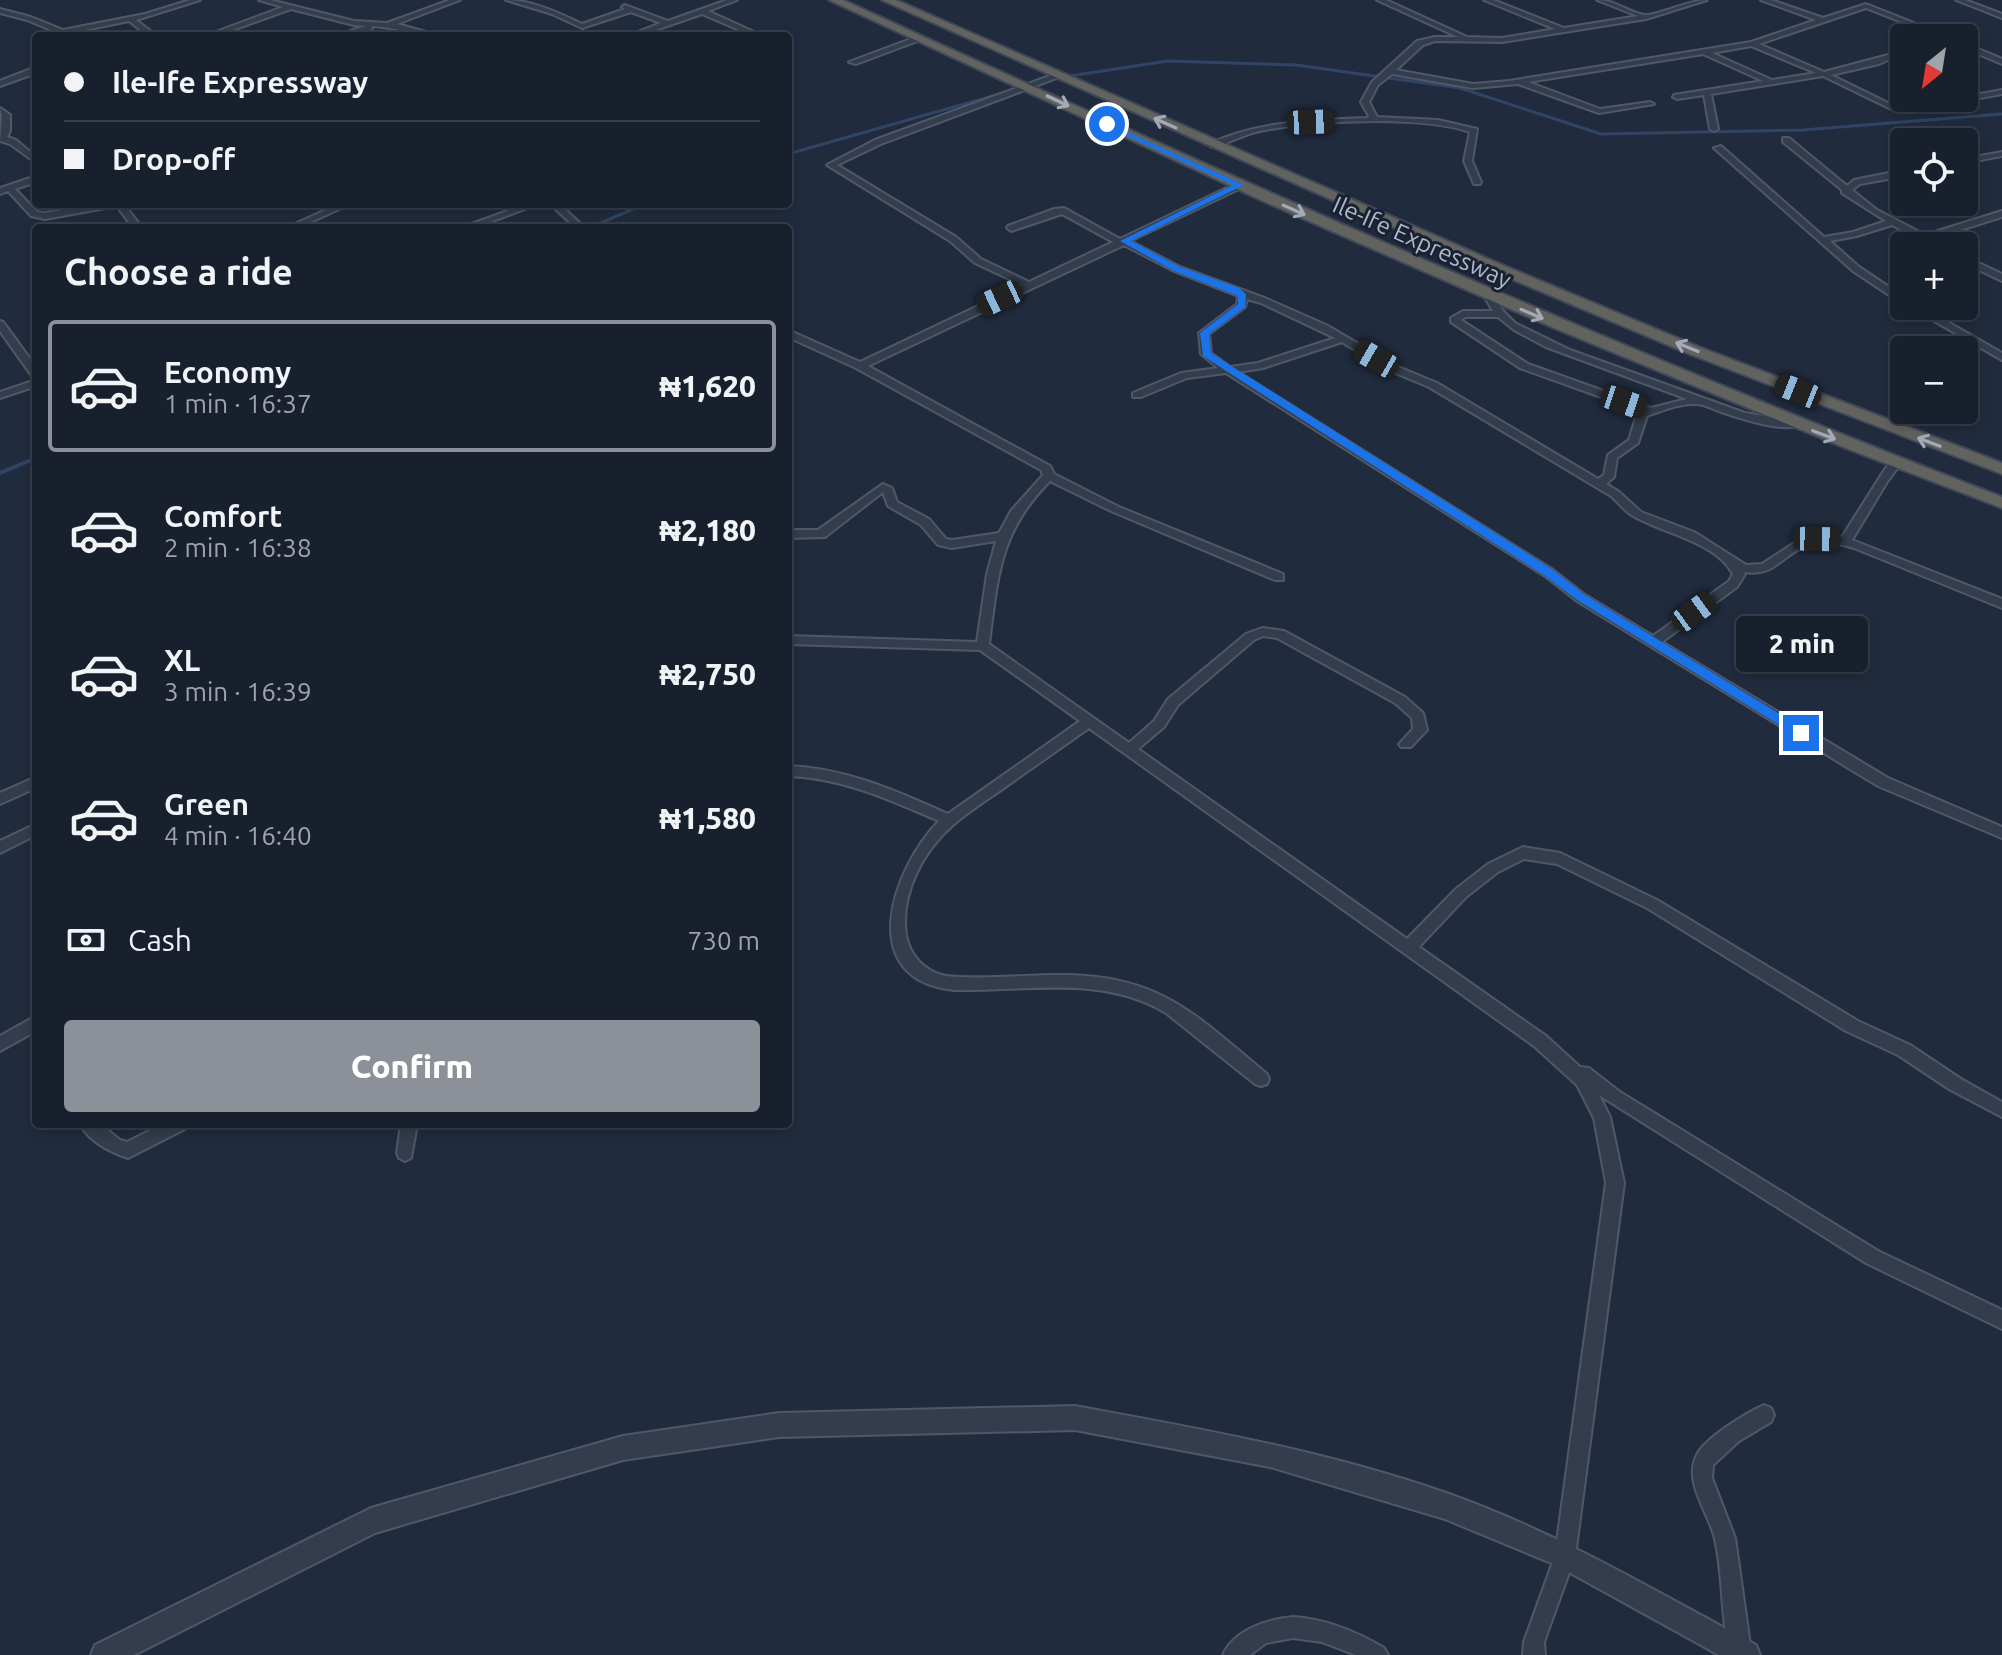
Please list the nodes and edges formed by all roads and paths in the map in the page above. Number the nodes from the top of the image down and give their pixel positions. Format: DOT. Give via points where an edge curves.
graph roads {
  1 [pos="197,0"];
  2 [pos="262,0"];
  3 [pos="457,0"];
  4 [pos="509,0"];
  5 [pos="708,0"];
  6 [pos="734,0"];
  7 [pos="834,0"];
  8 [pos="887,0"];
  9 [pos="1380,0"];
  10 [pos="1487,0"];
  11 [pos="1600,0"];
  12 [pos="1704,0"];
  13 [pos="1764,0"];
  14 [pos="1880,0"];
  15 [pos="1959,0"];
  16 [pos="631,4"];
  17 [pos="719,5"];
  18 [pos="1866,6"];
  19 [pos="291,7"];
  20 [pos="0,11"];
  21 [pos="702,11"];
  22 [pos="2002,16"];
  23 [pos="1646,17"];
  24 [pos="129,18"];
  25 [pos="1824,21"];
  26 [pos="668,23"];
  27 [pos="1912,24"];
  28 [pos="385,25"];
  29 [pos="372,26"];
  30 [pos="362,29"];
  31 [pos="1562,29"];
  32 [pos="62,32"];
  33 [pos="76,32"];
  34 [pos="148,32"];
  35 [pos="222,32"];
  36 [pos="352,32"];
  37 [pos="367,32"];
  38 [pos="377,32"];
  39 [pos="418,32"];
  40 [pos="642,32"];
  41 [pos="750,32"];
  42 [pos="919,39"];
  43 [pos="1476,42"];
  44 [pos="1752,44"];
  45 [pos="995,48"];
  46 [pos="1703,51"];
  47 [pos="1978,51"];
  48 [pos="1889,56"];
  49 [pos="964,59"];
  50 [pos="853,62"];
  51 [pos="2002,62"];
  52 [pos="1390,71"];
  53 [pos="32,72"];
  54 [pos="1824,74"];
  55 [pos="1058,76"];
  56 [pos="1517,81"];
  57 [pos="1774,83"];
  58 [pos="0,84"];
  59 [pos="1028,87"];
  60 [pos="2002,92"];
  61 [pos="1708,95"];
  62 [pos="1677,97"];
  63 [pos="1650,104"];
  64 [pos="0,110"];
  65 [pos="1369,120"];
  66 [pos="1714,129"];
  67 [pos="1,139"];
  68 [pos="1786,140"];
  69 [pos="1214,145"];
  70 [pos="1718,148"];
  71 [pos="2002,154"];
  72 [pos="32,158"];
  73 [pos="1978,158"];
  74 [pos="1890,176"];
  75 [pos="1289,178"];
  76 [pos="32,180"];
  77 [pos="1477,182"];
  78 [pos="1240,185"];
  79 [pos="5,190"];
  80 [pos="1845,191"];
  81 [pos="1256,193"];
  82 [pos="93,208"];
  83 [pos="120,208"];
  84 [pos="337,208"];
  85 [pos="522,208"];
  86 [pos="558,208"];
  87 [pos="1366,210"];
  88 [pos="2002,214"];
  89 [pos="1893,222"];
  90 [pos="134,224"];
  91 [pos="299,224"];
  92 [pos="476,224"];
  93 [pos="576,224"];
  94 [pos="1332,227"];
  95 [pos="1011,228"];
  96 [pos="1912,232"];
  97 [pos="1944,232"];
  98 [pos="1821,240"];
  99 [pos="1122,242"];
  100 [pos="1978,266"];
  101 [pos="2002,278"];
  102 [pos="1028,285"];
  103 [pos="1890,292"];
  104 [pos="1243,295"];
  105 [pos="1489,296"];
  106 [pos="1499,314"];
  107 [pos="1937,320"];
  108 [pos="0,324"];
  109 [pos="792,335"];
  110 [pos="1341,339"];
  111 [pos="1206,354"];
  112 [pos="2002,357"];
  113 [pos="860,366"];
  114 [pos="32,368"];
  115 [pos="1228,369"];
  116 [pos="1185,375"];
  117 [pos="32,384"];
  118 [pos="1675,391"];
  119 [pos="0,395"];
  120 [pos="1137,395"];
  121 [pos="1700,401"];
  122 [pos="1672,404"];
  123 [pos="1650,411"];
  124 [pos="1796,424"];
  125 [pos="1896,463"];
  126 [pos="2002,469"];
  127 [pos="1049,476"];
  128 [pos="1599,483"];
  129 [pos="2002,503"];
  130 [pos="792,534"];
  131 [pos="1002,536"];
  132 [pos="1845,541"];
  133 [pos="1733,563"];
  134 [pos="1279,577"];
  135 [pos="2002,604"];
  136 [pos="792,640"];
  137 [pos="1655,641"];
  138 [pos="983,646"];
  139 [pos="1090,721"];
  140 [pos="1406,744"];
  141 [pos="1130,749"];
  142 [pos="792,771"];
  143 [pos="32,784"];
  144 [pos="0,799"];
  145 [pos="949,820"];
  146 [pos="32,831"];
  147 [pos="2002,833"];
  148 [pos="0,848"];
  149 [pos="1409,947"];
  150 [pos="32,1025"];
  151 [pos="1540,1041"];
  152 [pos="0,1044"];
  153 [pos="1261,1079"];
  154 [pos="2002,1110"];
  155 [pos="93,1128"];
  156 [pos="171,1128"];
  157 [pos="408,1128"];
  158 [pos="405,1153"];
  159 [pos="2002,1320"];
  160 [pos="1764,1415"];
  161 [pos="1565,1556"];
  162 [pos="1743,1653"];
  163 [pos="105,1655"];
  164 [pos="1234,1655"];
  165 [pos="1377,1655"];
  166 [pos="1534,1655"];
  1 -- 24 [label="street"];
  2 -- 19 [label="street"];
  3 -- 28 [label="street"];
  4 -- 16 [label="street" via="544,6 582,26"];
  5 -- 17 [label="street"];
  6 -- 17 [label="street"];
  7 -- 42 [label="highway, Ile-Ife Expressway"];
  8 -- 45 [label="highway, Ile-Ife Expressway"];
  9 -- 43 [label="street"];
  10 -- 31 [label="street"];
  11 -- 23 [label="street"];
  12 -- 23 [label="street"];
  13 -- 25 [label="street"];
  14 -- 18 [label="street"];
  15 -- 22 [label="street"];
  16 -- 26 [label="street"];
  17 -- 21 [label="street"];
  18 -- 25 [label="street"];
  18 -- 27 [label="street"];
  19 -- 29 [label="street"];
  19 -- 35 [label="street"];
  20 -- 32 [label="street"];
  21 -- 26 [label="street"];
  21 -- 41 [label="street"];
  23 -- 31 [label="street"];
  24 -- 33 [label="street"];
  24 -- 34 [label="street"];
  25 -- 44 [label="street"];
  26 -- 40 [label="street"];
  28 -- 29 [label="street"];
  28 -- 38 [label="street"];
  28 -- 39 [label="street"];
  29 -- 30 [label="street"];
  30 -- 36 [label="street"];
  30 -- 37 [label="street"];
  31 -- 43 [label="street"];
  42 -- 49 [label="highway, Ile-Ife Expressway"];
  42 -- 50 [label="street"];
  43 -- 52 [label="street" via="1420,43"];
  44 -- 46 [label="street"];
  44 -- 54 [label="street"];
  45 -- 49 [label="highway"];
  45 -- 55 [label="highway, Ile-Ife Expressway"];
  46 -- 56 [label="street"];
  46 -- 57 [label="street"];
  47 -- 51 [label="street"];
  48 -- 54 [label="street"];
  49 -- 59 [label="highway, Ile-Ife Expressway"];
  52 -- 56 [label="street" via="1473,86"];
  52 -- 65 [label="street" via="1368,92 1365,102 1373,117"];
  53 -- 58 [label="street"];
  54 -- 57 [label="street"];
  54 -- 60 [label="street" via="1891,107"];
  55 -- 59 [label="street"];
  69 -- 55 [label="highway, Ile-Ife Expressway, one-way"];
  56 -- 63 [label="street" via="1599,111"];
  57 -- 61 [label="street"];
  59 -- 78 [label="highway, Ile-Ife Expressway, one-way"];
  59 -- 102 [label="street" via="878,142 831,165 953,239 978,261"];
  61 -- 62 [label="street"];
  61 -- 66 [label="street"];
  64 -- 67 [label="street" via="6,115"];
  65 -- 69 [label="street" via="1262,127"];
  65 -- 77 [label="street" via="1409,120 1474,131 1468,161"];
  67 -- 72 [label="street"];
  68 -- 80 [label="street"];
  69 -- 75 [label="highway, Ile-Ife Expressway"];
  70 -- 98 [label="street"];
  71 -- 73 [label="street"];
  74 -- 80 [label="street" via="1857,182"];
  75 -- 81 [label="highway"];
  75 -- 87 [label="highway, Ile-Ife Expressway"];
  76 -- 79 [label="street"];
  78 -- 81 [label="highway, Ile-Ife Expressway"];
  78 -- 99 [label="street"];
  79 -- 82 [label="street" via="34,214"];
  80 -- 89 [label="street"];
  81 -- 94 [label="highway, Ile-Ife Expressway, one-way"];
  83 -- 90 [label="street"];
  84 -- 91 [label="street"];
  85 -- 92 [label="street"];
  86 -- 93 [label="street"];
  87 -- 94 [label="highway"];
  126 -- 87 [label="highway, Ile-Ife Expressway, one-way" via="1693,350"];
  88 -- 97 [label="street"];
  89 -- 96 [label="street"];
  89 -- 98 [label="street"];
  94 -- 105 [label="highway, Ile-Ife Expressway"];
  95 -- 99 [label="street" via="1064,211"];
  98 -- 103 [label="street"];
  99 -- 102 [label="street"];
  99 -- 104 [label="street"];
  100 -- 101 [label="street"];
  102 -- 113 [label="street"];
  104 -- 110 [label="street" via="1313,322"];
  104 -- 111 [label="street" via="1232,315 1204,333"];
  105 -- 106 [label="street"];
  105 -- 124 [label="highway, Ile-Ife Expressway, one-way"];
  106 -- 118 [label="street" via="1548,344"];
  106 -- 123 [label="street" via="1463,314 1454,320 1524,366"];
  107 -- 112 [label="street"];
  108 -- 114 [label="street"];
  109 -- 113 [label="street"];
  110 -- 115 [label="street" via="1259,366"];
  110 -- 128 [label="street" via="1433,385"];
  111 -- 115 [label="street"];
  111 -- 116 [label="street"];
  113 -- 127 [label="street" via="1018,451 1046,468"];
  115 -- 116 [label="street"];
  115 -- 137 [label="street"];
  116 -- 120 [label="street"];
  117 -- 119 [label="street"];
  118 -- 121 [label="street"];
  118 -- 122 [label="street"];
  121 -- 122 [label="street"];
  121 -- 124 [label="street" via="1758,420"];
  122 -- 123 [label="street"];
  123 -- 128 [label="street" via="1642,414 1634,441 1612,457 1609,477"];
  124 -- 125 [label="highway, Ile-Ife Expressway, one-way"];
  125 -- 129 [label="highway, Ile-Ife Expressway"];
  125 -- 132 [label="street"];
  127 -- 131 [label="street" via="1023,502"];
  127 -- 134 [label="street"];
  128 -- 133 [label="street" via="1637,514 1690,535"];
  130 -- 131 [label="street" via="821,534 883,487 892,504 925,522 942,542"];
  131 -- 138 [label="street"];
  132 -- 133 [label="street" via="1806,541 1757,570"];
  132 -- 135 [label="street"];
  133 -- 137 [label="street" via="1739,574 1733,584"];
  136 -- 138 [label="street"];
  137 -- 147 [label="street" via="1883,782"];
  138 -- 139 [label="street"];
  139 -- 141 [label="street"];
  139 -- 145 [label="street"];
  140 -- 141 [label="street" via="1420,730 1418,716 1400,700 1280,634 1262,632 1216,662"];
  141 -- 149 [label="street"];
  142 -- 145 [label="street" via="814,770 851,781"];
  143 -- 144 [label="street"];
  145 -- 153 [label="street" via="928,840 900,893 900,948 912,965 933,979 963,983 1057,982 1145,993"];
  146 -- 148 [label="street"];
  149 -- 151 [label="street"];
  149 -- 154 [label="street" via="1493,868 1523,853 1560,859 1652,904"];
  150 -- 152 [label="street"];
  151 -- 159 [label="street" via="1614,1097 1872,1257"];
  151 -- 161 [label="street" via="1583,1080 1602,1117 1615,1183"];
  155 -- 156 [label="street" via="128,1150"];
  157 -- 158 [label="street"];
  160 -- 162 [label="street" via="1704,1460 1702,1478 1725,1538"];
  161 -- 162 [label="street"];
  161 -- 163 [label="street" via="1446,1506 1270,1455 1075,1418 779,1425 623,1448 371,1521"];
  161 -- 166 [label="street"];
  164 -- 165 [label="street" via="1261,1634 1287,1626 1348,1637"];
}
